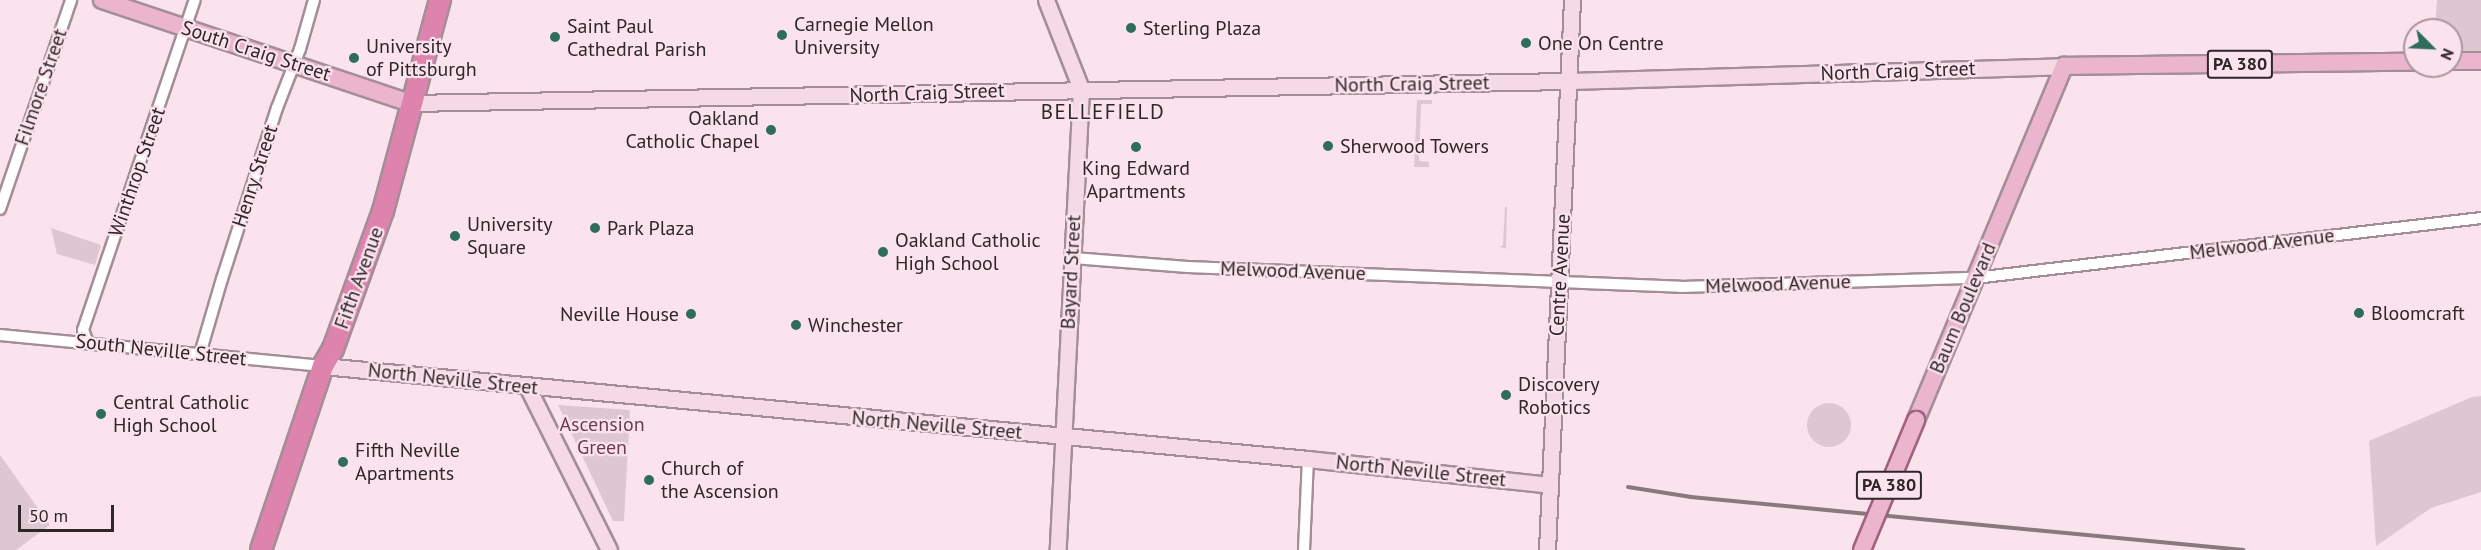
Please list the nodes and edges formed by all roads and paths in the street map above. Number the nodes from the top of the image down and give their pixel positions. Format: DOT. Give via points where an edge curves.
graph roads {
  1 [pos="72,0"];
  2 [pos="102,0"];
  3 [pos="195,0"];
  4 [pos="314,0"];
  5 [pos="440,0"];
  6 [pos="1046,0"];
  7 [pos="1572,0"];
  8 [pos="185,28"];
  9 [pos="2463,61"];
  10 [pos="2481,61"];
  11 [pos="2403,62"];
  12 [pos="294,64"];
  13 [pos="2064,66"];
  14 [pos="1569,81"];
  15 [pos="1081,89"];
  16 [pos="410,103"];
  17 [pos="0,209"];
  18 [pos="2481,218"];
  19 [pos="1073,258"];
  20 [pos="1975,278"];
  21 [pos="1559,283"];
  22 [pos="0,335"];
  23 [pos="88,343"];
  24 [pos="200,354"];
  25 [pos="323,366"];
  26 [pos="527,386"];
  27 [pos="1064,437"];
  28 [pos="1308,459"];
  29 [pos="1550,485"];
  30 [pos="261,550"];
  31 [pos="609,550"];
  32 [pos="1058,550"];
  33 [pos="1304,550"];
  34 [pos="1547,550"];
  35 [pos="1862,550"];
  1 -- 17 [label="street, Filmore Street"];
  2 -- 8 [label="main road, South Craig Street"];
  3 -- 8 [label="street, Winthrop Street"];
  4 -- 12 [label="street, Henry Street"];
  5 -- 16 [label="highway, Fifth Avenue"];
  6 -- 15 [label="main road, Bayard Street"];
  7 -- 14 [label="main road, Centre Avenue"];
  8 -- 12 [label="main road, South Craig Street"];
  8 -- 23 [label="street, Winthrop Street" via="83,330"];
  9 -- 10 [label="main road"];
  11 -- 13 [label="main road, North Craig Street / PA 380"];
  12 -- 16 [label="main road, South Craig Street"];
  12 -- 24 [label="street, Henry Street"];
  13 -- 14 [label="main road, North Craig Street"];
  13 -- 20 [label="main road, Baum Boulevard / PA 380"];
  14 -- 15 [label="main road, North Craig Street"];
  14 -- 21 [label="main road, Centre Avenue"];
  15 -- 16 [label="main road, North Craig Street"];
  15 -- 19 [label="main road, Bayard Street"];
  16 -- 25 [label="highway, Fifth Avenue" via="383,211 333,349"];
  18 -- 20 [label="street, Melwood Avenue"];
  19 -- 21 [label="street, Melwood Avenue" via="1188,267"];
  19 -- 27 [label="main road, Bayard Street"];
  20 -- 21 [label="street, Melwood Avenue" via="1681,287"];
  20 -- 35 [label="main road, Baum Boulevard / PA 380, bridge"];
  21 -- 29 [label="main road, Centre Avenue"];
  22 -- 23 [label="street, South Neville Street"];
  23 -- 24 [label="street, South Neville Street"];
  24 -- 25 [label="street, South Neville Street"];
  25 -- 26 [label="main road, North Neville Street"];
  25 -- 30 [label="highway, Fifth Avenue"];
  26 -- 27 [label="main road, North Neville Street"];
  26 -- 31 [label="main road"];
  27 -- 28 [label="main road, North Neville Street"];
  27 -- 32 [label="main road, Bayard Street"];
  28 -- 29 [label="main road, North Neville Street"];
  28 -- 33 [label="street"];
  29 -- 34 [label="main road, Centre Avenue"];
}
